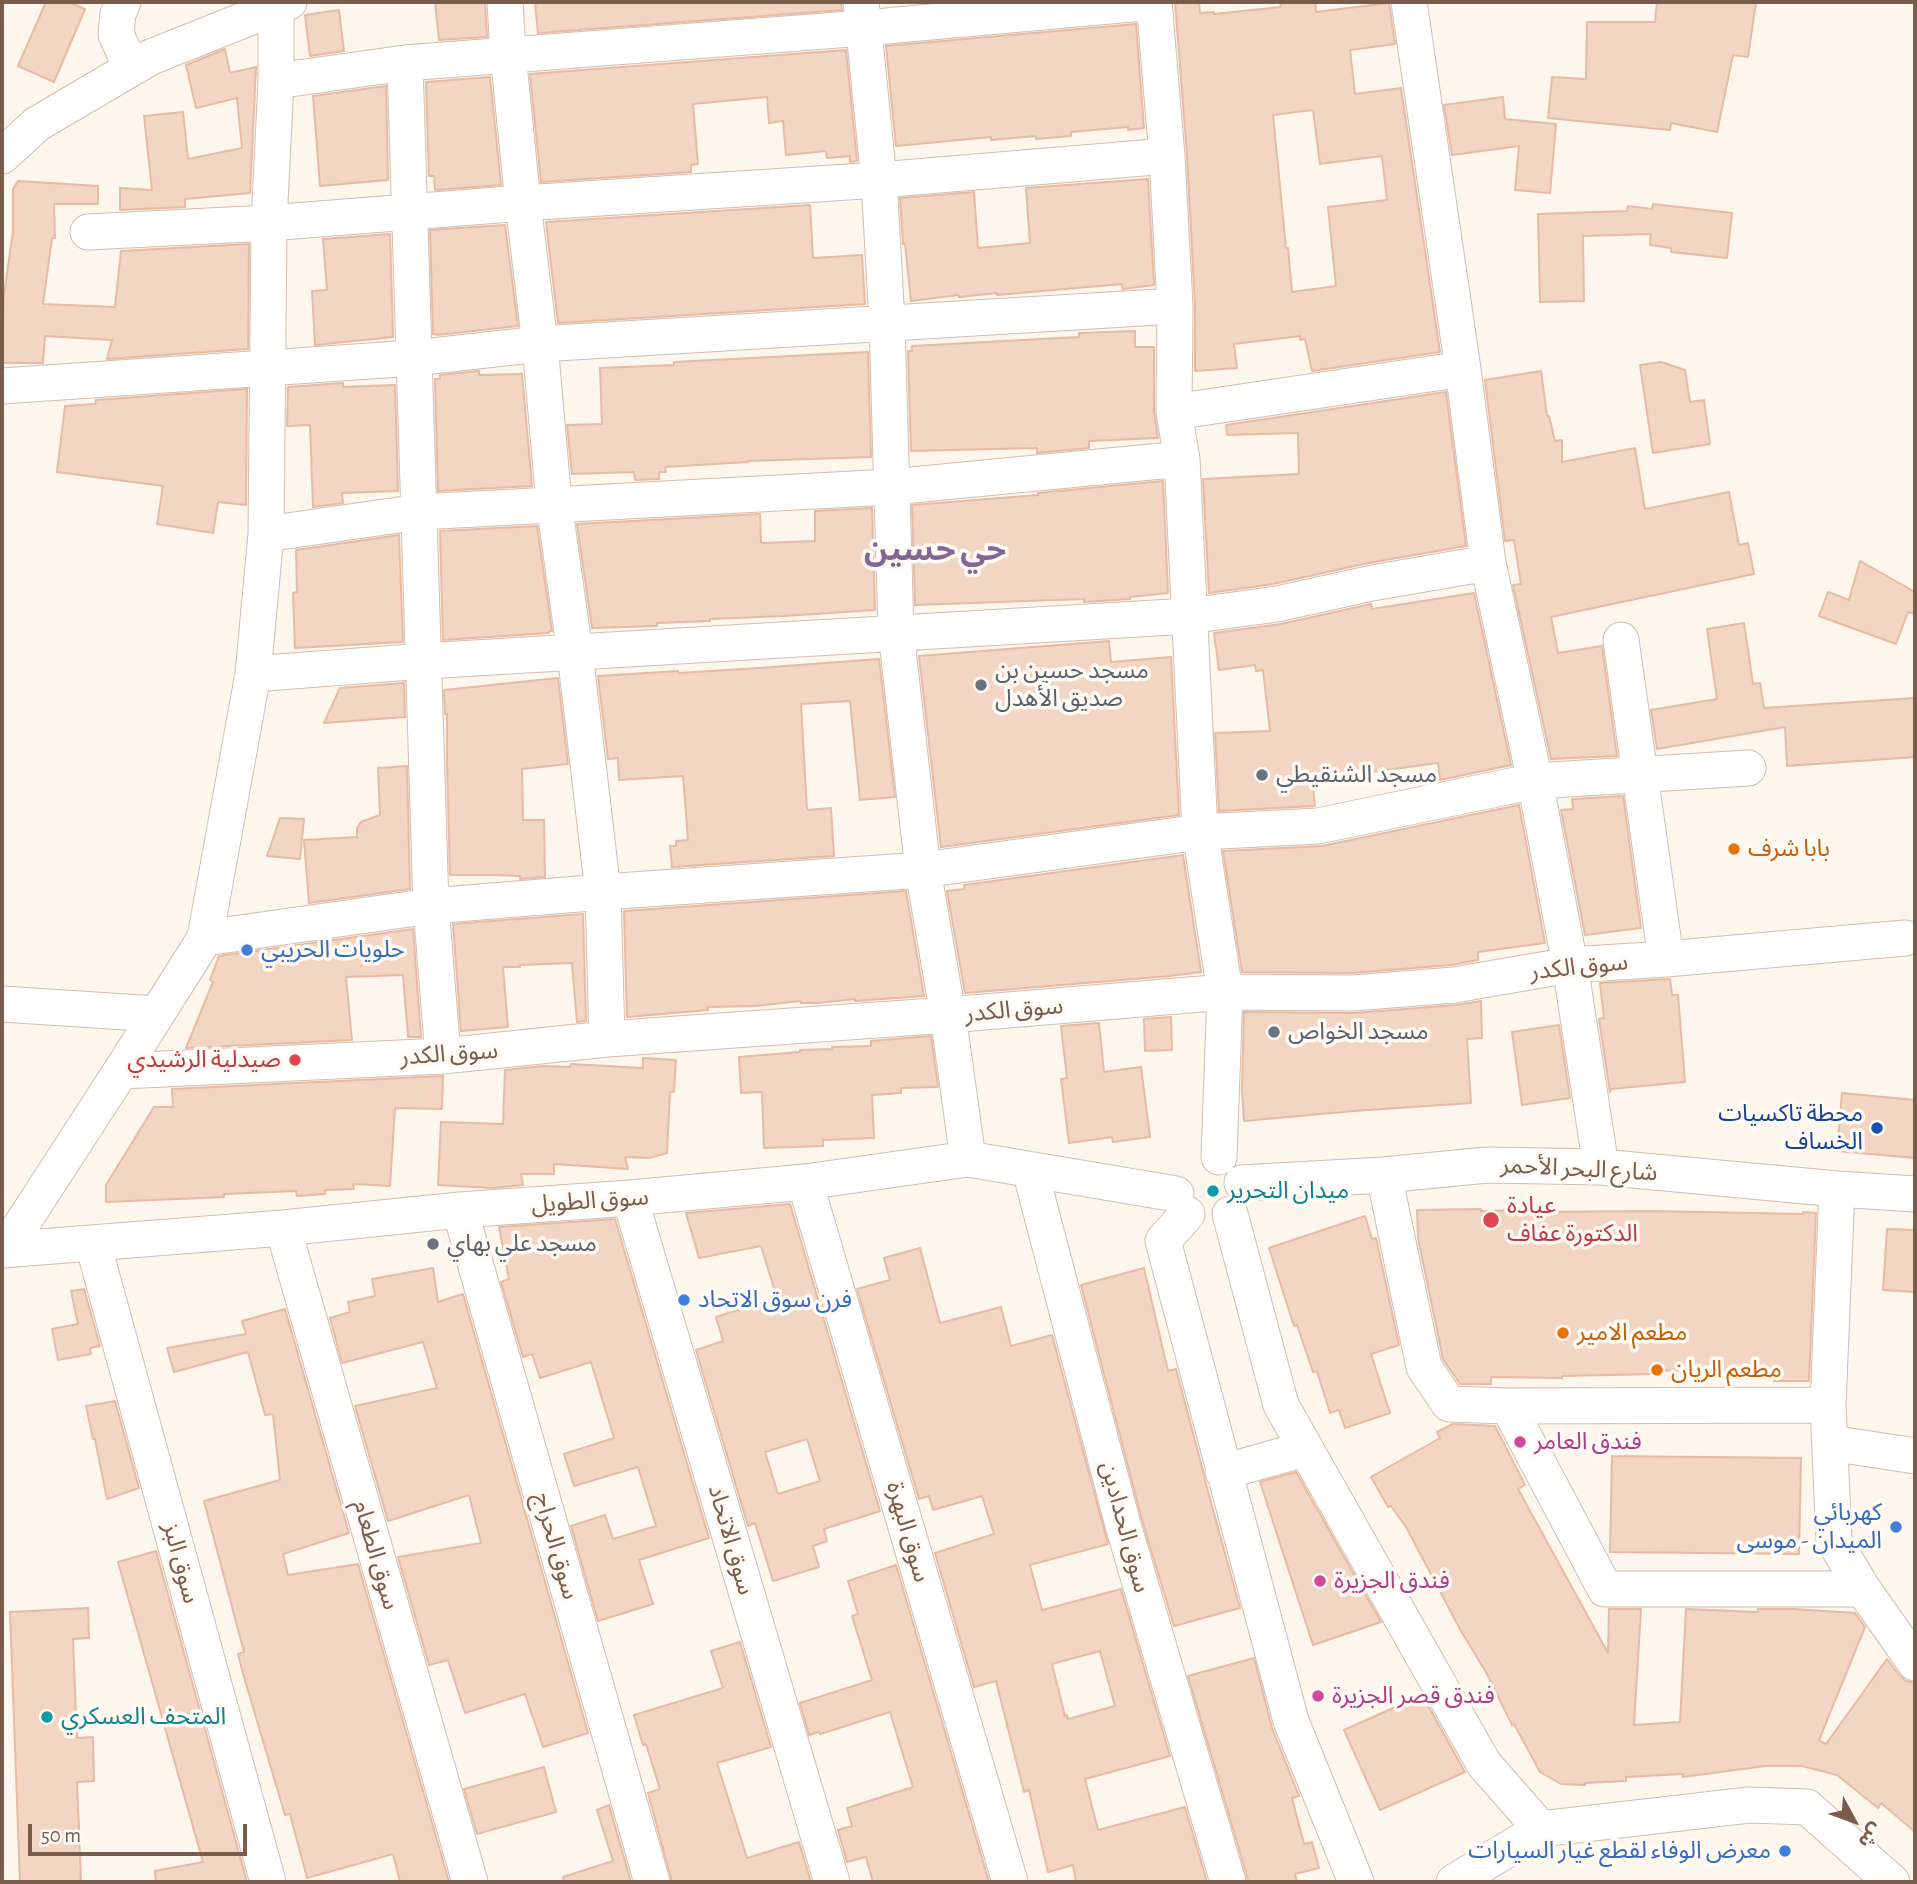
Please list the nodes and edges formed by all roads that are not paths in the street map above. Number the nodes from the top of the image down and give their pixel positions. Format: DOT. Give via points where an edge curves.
graph roads {
  1 [pos="123,2"];
  2 [pos="505,2"];
  3 [pos="1154,2"];
  4 [pos="1409,2"];
  5 [pos="282,4"];
  6 [pos="862,15"];
  7 [pos="508,54"];
  8 [pos="405,63"];
  9 [pos="131,68"];
  10 [pos="276,81"];
  11 [pos="2,156"];
  12 [pos="1167,156"];
  13 [pos="879,180"];
  14 [pos="523,204"];
  15 [pos="410,212"];
  16 [pos="269,223"];
  17 [pos="88,232"];
  18 [pos="1175,306"];
  19 [pos="887,323"];
  20 [pos="540,344"];
  21 [pos="414,358"];
  22 [pos="267,369"];
  23 [pos="1463,369"];
  24 [pos="2,386"];
  25 [pos="1174,412"];
  26 [pos="1182,459"];
  27 [pos="891,487"];
  28 [pos="554,503"];
  29 [pos="419,512"];
  30 [pos="266,534"];
  31 [pos="1488,563"];
  32 [pos="1189,616"];
  33 [pos="895,632"];
  34 [pos="1620,640"];
  35 [pos="575,653"];
  36 [pos="424,661"];
  37 [pos="253,674"];
  38 [pos="1748,768"];
  39 [pos="1640,774"];
  40 [pos="1535,781"];
  41 [pos="1200,832"];
  42 [pos="923,870"];
  43 [pos="603,892"];
  44 [pos="431,906"];
  45 [pos="205,938"];
  46 [pos="1905,938"];
  47 [pos="1666,959"];
  48 [pos="1570,965"];
  49 [pos="1225,992"];
  50 [pos="2,1004"];
  51 [pos="157,1014"];
  52 [pos="948,1015"];
  53 [pos="607,1039"];
  54 [pos="443,1056"];
  55 [pos="121,1071"];
  56 [pos="1219,1157"];
  57 [pos="968,1159"];
  58 [pos="1601,1167"];
  59 [pos="1030,1170"];
  60 [pos="1384,1175"];
  61 [pos="805,1182"];
  62 [pos="1837,1189"];
  63 [pos="1915,1194"];
  64 [pos="630,1199"];
  65 [pos="1236,1199"];
  66 [pos="1181,1204"];
  67 [pos="460,1210"];
  68 [pos="283,1228"];
  69 [pos="93,1244"];
  70 [pos="3,1250"];
  71 [pos="1828,1405"];
  72 [pos="1508,1406"];
  73 [pos="1830,1443"];
  74 [pos="1305,1449"];
  75 [pos="1915,1456"];
  76 [pos="1223,1472"];
  77 [pos="1863,1589"];
  78 [pos="1915,1663"];
  79 [pos="1541,1829"];
  80 [pos="268,1882"];
  81 [pos="470,1882"];
  82 [pos="652,1882"];
  83 [pos="832,1882"];
  84 [pos="1010,1882"];
  85 [pos="1228,1882"];
  86 [pos="1356,1882"];
  87 [pos="1454,1882"];
  88 [pos="1892,1882"];
  1 -- 9 [label="street" via="116,34"];
  2 -- 7 [label="street"];
  3 -- 6 [label="street"];
  3 -- 12 [label="street"];
  4 -- 23 [label="street"];
  5 -- 9 [label="street"];
  5 -- 10 [label="street"];
  6 -- 7 [label="street"];
  6 -- 13 [label="street"];
  7 -- 8 [label="street"];
  7 -- 14 [label="street"];
  8 -- 10 [label="street"];
  8 -- 15 [label="street"];
  9 -- 11 [label="street" via="37,124"];
  10 -- 16 [label="street"];
  12 -- 13 [label="street"];
  12 -- 18 [label="street"];
  13 -- 14 [label="street"];
  13 -- 19 [label="street"];
  14 -- 15 [label="street"];
  14 -- 20 [label="street"];
  15 -- 16 [label="street"];
  15 -- 21 [label="street"];
  16 -- 17 [label="street"];
  16 -- 22 [label="street"];
  18 -- 19 [label="street"];
  18 -- 25 [label="street"];
  19 -- 20 [label="street"];
  19 -- 27 [label="street"];
  20 -- 21 [label="street"];
  20 -- 28 [label="street"];
  21 -- 22 [label="street"];
  21 -- 29 [label="street"];
  22 -- 24 [label="street"];
  22 -- 30 [label="street"];
  23 -- 25 [label="street"];
  23 -- 31 [label="street"];
  25 -- 26 [label="street"];
  26 -- 27 [label="street"];
  26 -- 32 [label="street"];
  27 -- 28 [label="street"];
  27 -- 33 [label="street"];
  28 -- 29 [label="street"];
  28 -- 35 [label="street"];
  29 -- 30 [label="street"];
  29 -- 36 [label="street"];
  30 -- 37 [label="street"];
  31 -- 32 [label="street" via="1277,604"];
  31 -- 40 [label="street"];
  32 -- 33 [label="street"];
  32 -- 41 [label="street"];
  33 -- 35 [label="street"];
  33 -- 42 [label="street"];
  34 -- 39 [label="street"];
  35 -- 36 [label="street"];
  35 -- 43 [label="street"];
  36 -- 37 [label="street"];
  36 -- 44 [label="street"];
  37 -- 45 [label="street"];
  38 -- 39 [label="street"];
  39 -- 40 [label="street"];
  39 -- 47 [label="street"];
  40 -- 41 [label="street" via="1318,826"];
  40 -- 48 [label="street"];
  41 -- 42 [label="street"];
  41 -- 49 [label="street"];
  42 -- 43 [label="street"];
  42 -- 52 [label="street"];
  43 -- 44 [label="street"];
  43 -- 53 [label="street"];
  44 -- 45 [label="street"];
  44 -- 54 [label="street"];
  45 -- 51 [label="street"];
  46 -- 47 [label="street, سوق الكدر"];
  47 -- 48 [label="street, سوق الكدر"];
  48 -- 49 [label="street, سوق الكدر" via="1454,985 1353,993"];
  48 -- 58 [label="street"];
  49 -- 52 [label="street, سوق الكدر"];
  49 -- 56 [label="street"];
  50 -- 51 [label="street"];
  51 -- 55 [label="street"];
  52 -- 53 [label="street, سوق الكدر"];
  52 -- 57 [label="street"];
  53 -- 54 [label="street, سوق الكدر"];
  54 -- 55 [label="street, سوق الكدر"];
  55 -- 70 [label="street"];
  56 -- 65 [label="street" via="1238,1171"];
  56 -- 66 [label="street" via="1197,1157 1180,1172 1176,1182"];
  57 -- 59 [label="street, سوق الطويل"];
  57 -- 61 [label="street, سوق الطويل"];
  58 -- 60 [label="street, شارع البحر الأحمر" via="1487,1165"];
  58 -- 62 [label="street, شارع البحر الأحمر"];
  59 -- 66 [label="street, سوق الطويل"];
  59 -- 85 [label="street, سوق الحدادين" via="1123,1525"];
  60 -- 65 [label="street, شارع البحر الأحمر"];
  60 -- 72 [label="street" via="1424,1367 1449,1404"];
  61 -- 64 [label="street, سوق الطويل"];
  61 -- 84 [label="street, سوق البهرة"];
  62 -- 63 [label="street, شارع البحر الأحمر"];
  62 -- 71 [label="street"];
  64 -- 67 [label="street, سوق الطويل"];
  64 -- 83 [label="street, سوق الاتحاد"];
  65 -- 66 [label="street" via="1220,1220 1208,1222 1197,1220"];
  65 -- 74 [label="street" via="1281,1405"];
  66 -- 76 [label="street" via="1163,1241"];
  67 -- 68 [label="street, سوق الطويل"];
  67 -- 82 [label="street, سوق الحراج"];
  68 -- 69 [label="street, سوق الطويل"];
  68 -- 81 [label="street, سوق الطعام"];
  69 -- 70 [label="street, سوق الطويل"];
  69 -- 80 [label="street, سوق البز"];
  71 -- 72 [label="street"];
  71 -- 73 [label="street"];
  72 -- 77 [label="street" via="1605,1589"];
  73 -- 75 [label="street"];
  73 -- 77 [label="street" via="1834,1541"];
  74 -- 76 [label="street"];
  74 -- 79 [label="street" via="1484,1764"];
  76 -- 86 [label="street" via="1291,1721"];
  77 -- 78 [label="street"];
  79 -- 87 [label="street"];
  79 -- 88 [label="street" via="1749,1805 1807,1807"];
}
